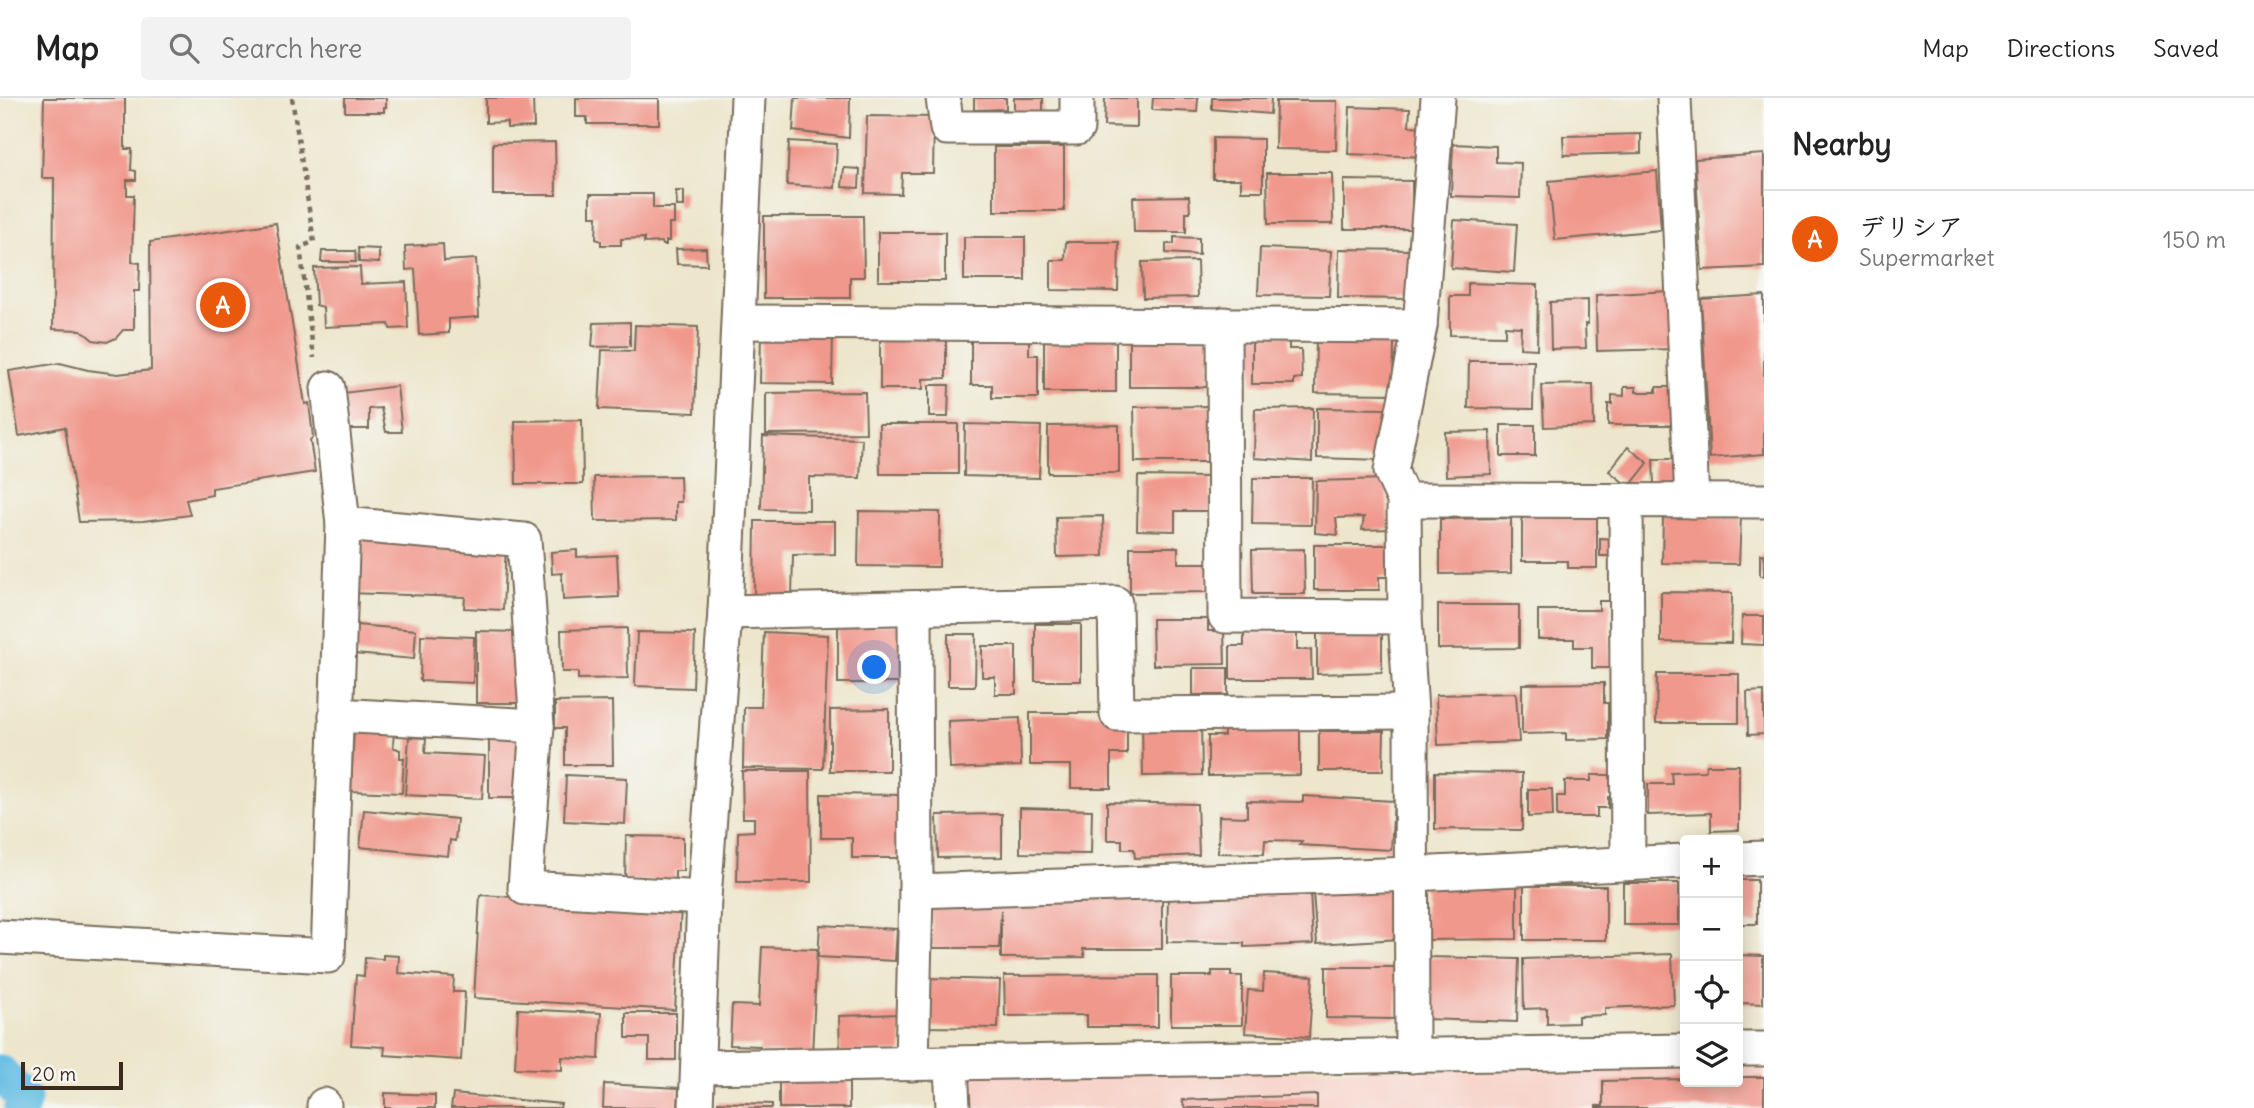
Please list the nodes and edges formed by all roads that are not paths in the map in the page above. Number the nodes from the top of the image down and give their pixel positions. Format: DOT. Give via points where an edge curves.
graph roads {
  1 [pos="748,98"];
  2 [pos="943,98"];
  3 [pos="1077,98"];
  4 [pos="1438,98"];
  5 [pos="1674,98"];
  6 [pos="739,322"];
  7 [pos="1224,324"];
  8 [pos="1420,326"];
  9 [pos="328,388"];
  10 [pos="1404,500"];
  11 [pos="1626,500"];
  12 [pos="1692,501"];
  13 [pos="1764,501"];
  14 [pos="343,524"];
  15 [pos="915,608"];
  16 [pos="725,612"];
  17 [pos="1405,617"];
  18 [pos="1411,712"];
  19 [pos="336,715"];
  20 [pos="537,726"];
  21 [pos="1764,858"];
  22 [pos="1743,859"];
  23 [pos="1680,861"];
  24 [pos="1628,863"];
  25 [pos="1412,874"];
  26 [pos="916,891"];
  27 [pos="704,898"];
  28 [pos="0,937"];
  29 [pos="1743,1049"];
  30 [pos="1764,1049"];
  31 [pos="1680,1051"];
  32 [pos="1412,1056"];
  33 [pos="912,1063"];
  34 [pos="951,1064"];
  35 [pos="698,1067"];
  36 [pos="696,1108"];
  37 [pos="953,1108"];
  1 -- 6 [label="street"];
  2 -- 3 [label="street" via="947,128 1077,128"];
  4 -- 8 [label="street"];
  5 -- 12 [label="street"];
  6 -- 7 [label="street"];
  6 -- 16 [label="street"];
  7 -- 8 [label="street"];
  7 -- 17 [label="street" via="1225,616"];
  8 -- 10 [label="street" via="1391,471"];
  9 -- 14 [label="street"];
  10 -- 11 [label="street"];
  10 -- 17 [label="street"];
  11 -- 12 [label="street"];
  11 -- 24 [label="street"];
  12 -- 13 [label="street"];
  14 -- 19 [label="street"];
  14 -- 20 [label="street" via="524,540"];
  15 -- 16 [label="street"];
  15 -- 18 [label="street" via="1115,603 1117,714"];
  15 -- 26 [label="street"];
  16 -- 27 [label="street"];
  17 -- 18 [label="street"];
  18 -- 25 [label="street"];
  19 -- 20 [label="street"];
  19 -- 28 [label="street" via="328,956"];
  20 -- 27 [label="street" via="524,888"];
  21 -- 22 [label="street"];
  23 -- 24 [label="street"];
  24 -- 25 [label="street"];
  25 -- 26 [label="street"];
  25 -- 32 [label="street"];
  26 -- 33 [label="street"];
  27 -- 35 [label="street"];
  29 -- 30 [label="street"];
  31 -- 32 [label="street"];
  32 -- 34 [label="street"];
  33 -- 34 [label="street"];
  33 -- 35 [label="street"];
  34 -- 37 [label="street"];
  35 -- 36 [label="street"];
}
